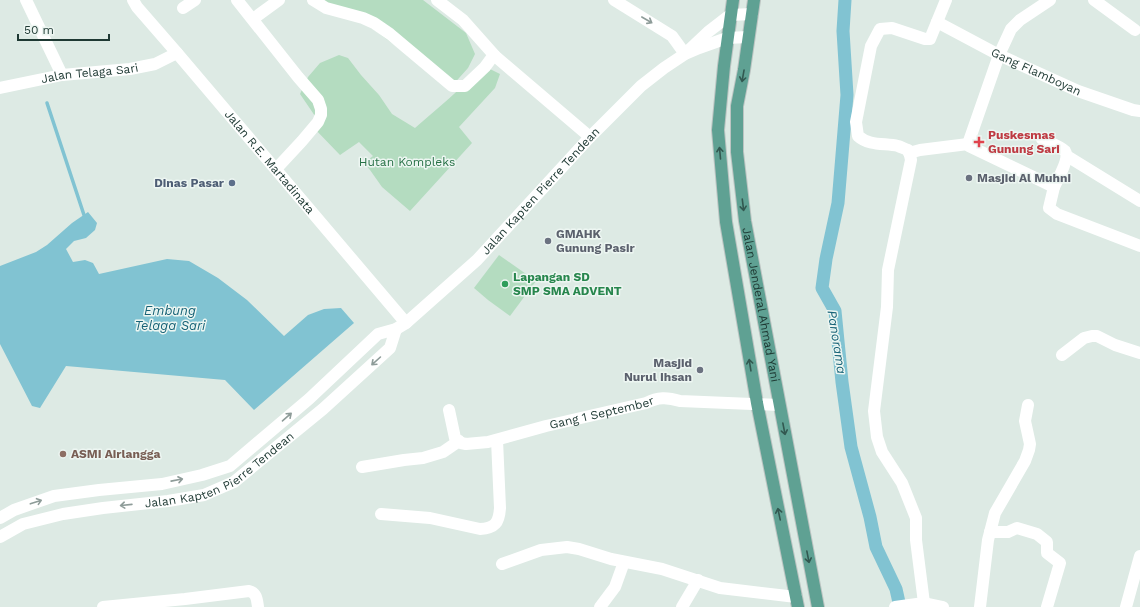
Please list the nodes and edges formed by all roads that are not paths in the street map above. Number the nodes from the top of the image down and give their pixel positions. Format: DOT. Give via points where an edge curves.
graph roads {
  1 [pos="26,0"];
  2 [pos="133,0"];
  3 [pos="195,0"];
  4 [pos="237,0"];
  5 [pos="279,0"];
  6 [pos="313,0"];
  7 [pos="437,0"];
  8 [pos="614,0"];
  9 [pos="733,0"];
  10 [pos="754,0"];
  11 [pos="946,0"];
  12 [pos="1050,0"];
  13 [pos="1094,0"];
  14 [pos="183,8"];
  15 [pos="752,14"];
  16 [pos="730,15"];
  17 [pos="253,20"];
  18 [pos="937,22"];
  19 [pos="1135,30"];
  20 [pos="727,38"];
  21 [pos="748,38"];
  22 [pos="177,53"];
  23 [pos="685,54"];
  24 [pos="999,55"];
  25 [pos="495,56"];
  26 [pos="62,76"];
  27 [pos="0,88"];
  28 [pos="1140,111"];
  29 [pos="590,138"];
  30 [pos="1042,139"];
  31 [pos="968,144"];
  32 [pos="909,153"];
  33 [pos="1067,156"];
  34 [pos="276,169"];
  35 [pos="1054,187"];
  36 [pos="1140,201"];
  37 [pos="1140,246"];
  38 [pos="401,326"];
  39 [pos="1140,353"];
  40 [pos="1062,355"];
  41 [pos="757,403"];
  42 [pos="779,405"];
  43 [pos="1028,405"];
  44 [pos="449,410"];
  45 [pos="497,440"];
  46 [pos="459,441"];
  47 [pos="362,467"];
  48 [pos="381,514"];
  49 [pos="0,518"];
  50 [pos="990,532"];
  51 [pos="0,537"];
  52 [pos="1140,556"];
  53 [pos="624,562"];
  54 [pos="502,564"];
  55 [pos="698,580"];
  56 [pos="257,602"];
  57 [pos="797,602"];
  58 [pos="184,603"];
  59 [pos="924,603"];
  60 [pos="906,605"];
  61 [pos="103,607"];
  62 [pos="600,607"];
  63 [pos="682,607"];
  64 [pos="818,607"];
  65 [pos="895,607"];
  66 [pos="943,607"];
  67 [pos="980,607"];
  68 [pos="1047,607"];
  69 [pos="1126,607"];
  1 -- 26 [label="street"];
  2 -- 22 [label="street, Jalan R.E. Martadinata"];
  3 -- 14 [label="street"];
  4 -- 17 [label="street"];
  5 -- 17 [label="street"];
  6 -- 25 [label="street" via="326,8 374,23 452,86 465,86"];
  7 -- 25 [label="street" via="463,20"];
  8 -- 23 [label="street, one-way" via="672,36"];
  9 -- 16 [label="main road, Jalan Jenderal Ahmad Yani"];
  10 -- 15 [label="main road, Jalan Jenderal Ahmad Yani"];
  11 -- 18 [label="street"];
  12 -- 24 [label="street" via="1011,29"];
  13 -- 19 [label="street"];
  15 -- 16 [label="street"];
  15 -- 21 [label="main road, Jalan Jenderal Ahmad Yani"];
  16 -- 20 [label="main road, Jalan Jenderal Ahmad Yani"];
  16 -- 23 [label="street, Jalan Kapten Pierre Tendean"];
  17 -- 34 [label="street" via="322,108 318,122"];
  18 -- 24 [label="street, Gang Flamboyan"];
  18 -- 32 [label="street" via="930,39 892,28 880,29 871,46 856,122 858,136 876,144 898,146"];
  20 -- 21 [label="street, Jalan Kapten Pierre Tendean"];
  20 -- 23 [label="street, Jalan Kapten Pierre Tendean"];
  41 -- 20 [label="main road, Jalan Jenderal Ahmad Yani, one-way" via="726,222 718,130"];
  21 -- 42 [label="main road, Jalan Jenderal Ahmad Yani, one-way" via="737,106 736,152 745,221"];
  22 -- 26 [label="street, Jalan Telaga Sari" via="155,64 130,69"];
  22 -- 34 [label="street, Jalan R.E. Martadinata"];
  23 -- 29 [label="street, Jalan Kapten Pierre Tendean" via="641,86"];
  24 -- 28 [label="street, Gang Flamboyan" via="1078,91"];
  24 -- 31 [label="street"];
  25 -- 29 [label="street"];
  26 -- 27 [label="street, Jalan Telaga Sari"];
  29 -- 38 [label="street, Jalan Kapten Pierre Tendean" via="477,260"];
  30 -- 33 [label="street" via="1062,148"];
  31 -- 32 [label="street"];
  31 -- 35 [label="street" via="971,148"];
  32 -- 59 [label="street" via="911,160 888,270 887,307 874,411 877,437 882,452 902,483 916,518 916,540"];
  33 -- 35 [label="street"];
  33 -- 36 [label="street"];
  34 -- 38 [label="street, Jalan R.E. Martadinata"];
  35 -- 37 [label="street" via="1049,208 1056,214"];
  49 -- 38 [label="street, Jalan Kapten Pierre Tendean, one-way" via="14,510 54,496 162,484 230,466 309,399 378,334"];
  38 -- 51 [label="street, Jalan Kapten Pierre Tendean, one-way" via="390,348 323,409 234,482 204,495 63,514 23,524"];
  39 -- 40 [label="street" via="1098,336 1092,336 1084,338"];
  41 -- 42 [label="street, Gang 1 September"];
  41 -- 45 [label="street, Gang 1 September" via="680,401 664,397"];
  57 -- 41 [label="main road, Jalan Jenderal Ahmad Yani, one-way"];
  42 -- 64 [label="main road, Jalan Jenderal Ahmad Yani, one-way"];
  43 -- 50 [label="street" via="1025,421 1030,444 1028,455 995,513"];
  44 -- 46 [label="street"];
  45 -- 46 [label="street, Gang 1 September" via="466,444"];
  45 -- 48 [label="street" via="500,508 499,519 493,526 480,529 430,518"];
  46 -- 47 [label="street" via="443,452 423,458"];
  50 -- 67 [label="street"];
  50 -- 68 [label="street" via="1008,532 1017,528 1037,534 1047,542 1047,553 1060,563"];
  52 -- 69 [label="street"];
  53 -- 54 [label="street" via="567,547 541,550"];
  53 -- 55 [label="street" via="662,569"];
  53 -- 62 [label="street" via="615,587"];
  55 -- 57 [label="street" via="720,588"];
  55 -- 63 [label="street"];
  56 -- 58 [label="street" via="253,593 249,591"];
  58 -- 61 [label="street"];
  59 -- 60 [label="street"];
  59 -- 66 [label="street"];
  60 -- 65 [label="street"];
}
